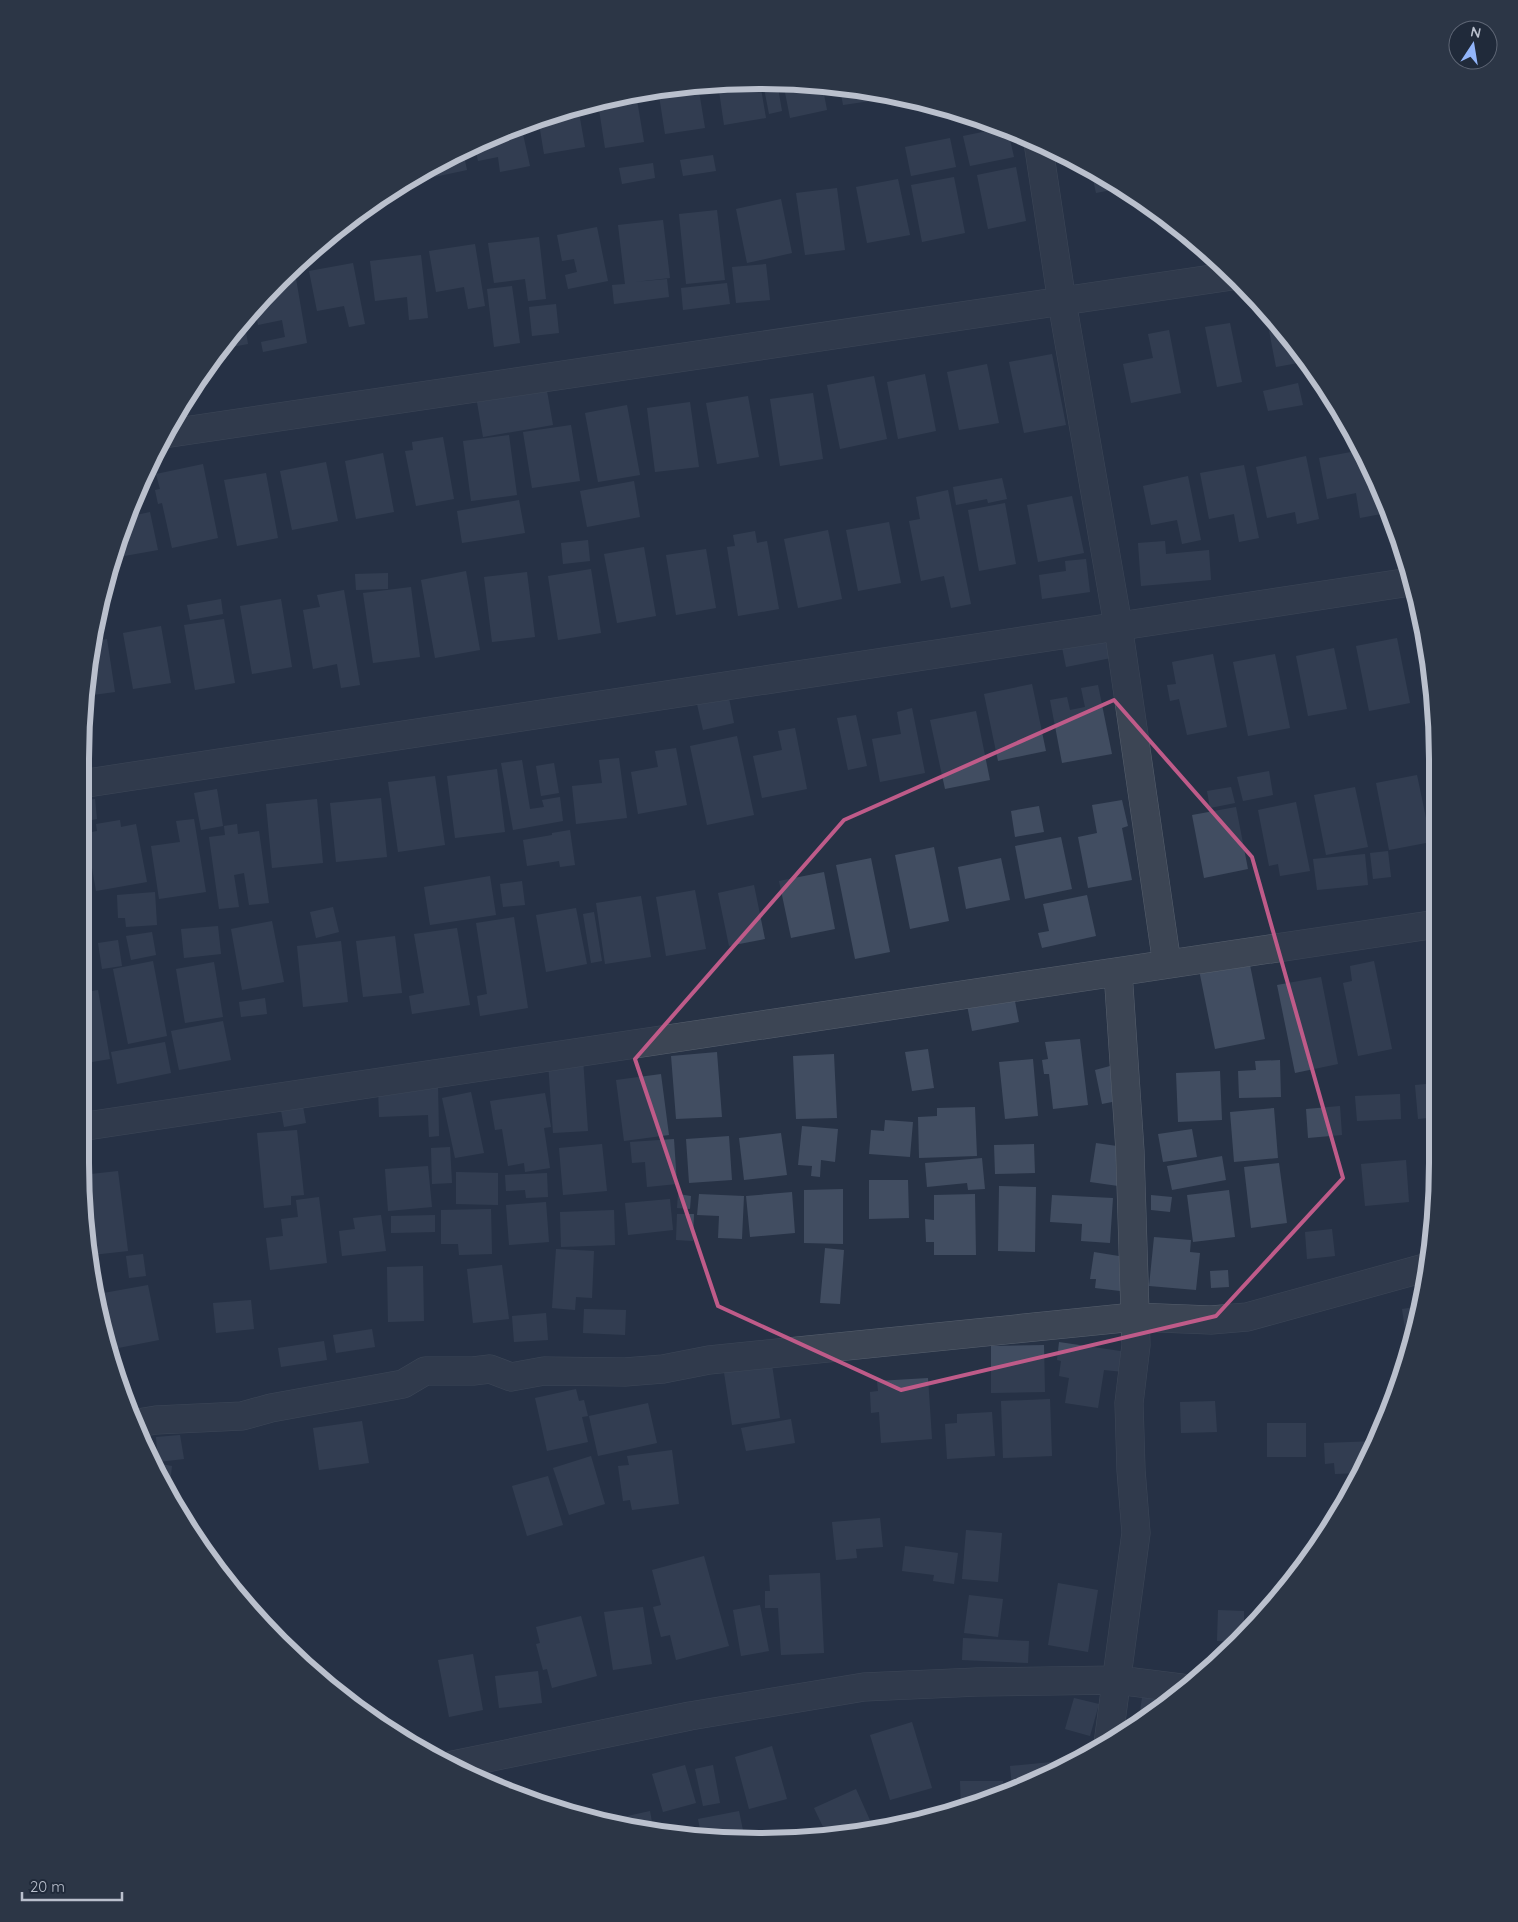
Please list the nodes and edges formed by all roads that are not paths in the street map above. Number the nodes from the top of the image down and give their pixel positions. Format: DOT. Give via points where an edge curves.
graph roads {
  1 [pos="1039,151"];
  2 [pos="1225,277"];
  3 [pos="1062,302"];
  4 [pos="174,432"];
  5 [pos="1405,583"];
  6 [pos="1118,625"];
  7 [pos="89,783"];
  8 [pos="1429,925"];
  9 [pos="1167,964"];
  10 [pos="1118,972"];
  11 [pos="89,1126"];
  12 [pos="1421,1269"];
  13 [pos="1134,1318"];
  14 [pos="142,1422"];
  15 [pos="1117,1680"];
  16 [pos="1176,1687"];
  17 [pos="1109,1733"];
  18 [pos="462,1763"];
  1 -- 3 [label="street"];
  2 -- 3 [label="street"];
  3 -- 4 [label="street"];
  3 -- 6 [label="street"];
  5 -- 6 [label="street"];
  6 -- 7 [label="street"];
  6 -- 9 [label="street"];
  8 -- 9 [label="street"];
  9 -- 10 [label="street"];
  10 -- 11 [label="street"];
  10 -- 13 [label="street" via="1130,1151"];
  12 -- 13 [label="street" via="1247,1317 1212,1320"];
  13 -- 14 [label="street" via="709,1360 625,1372 544,1371 511,1377 490,1369 425,1371 403,1384 242,1416"];
  13 -- 15 [label="street" via="1136,1345 1129,1403 1136,1533"];
  15 -- 16 [label="street"];
  15 -- 17 [label="street"];
  15 -- 18 [label="street" via="864,1687 690,1716"];
}
